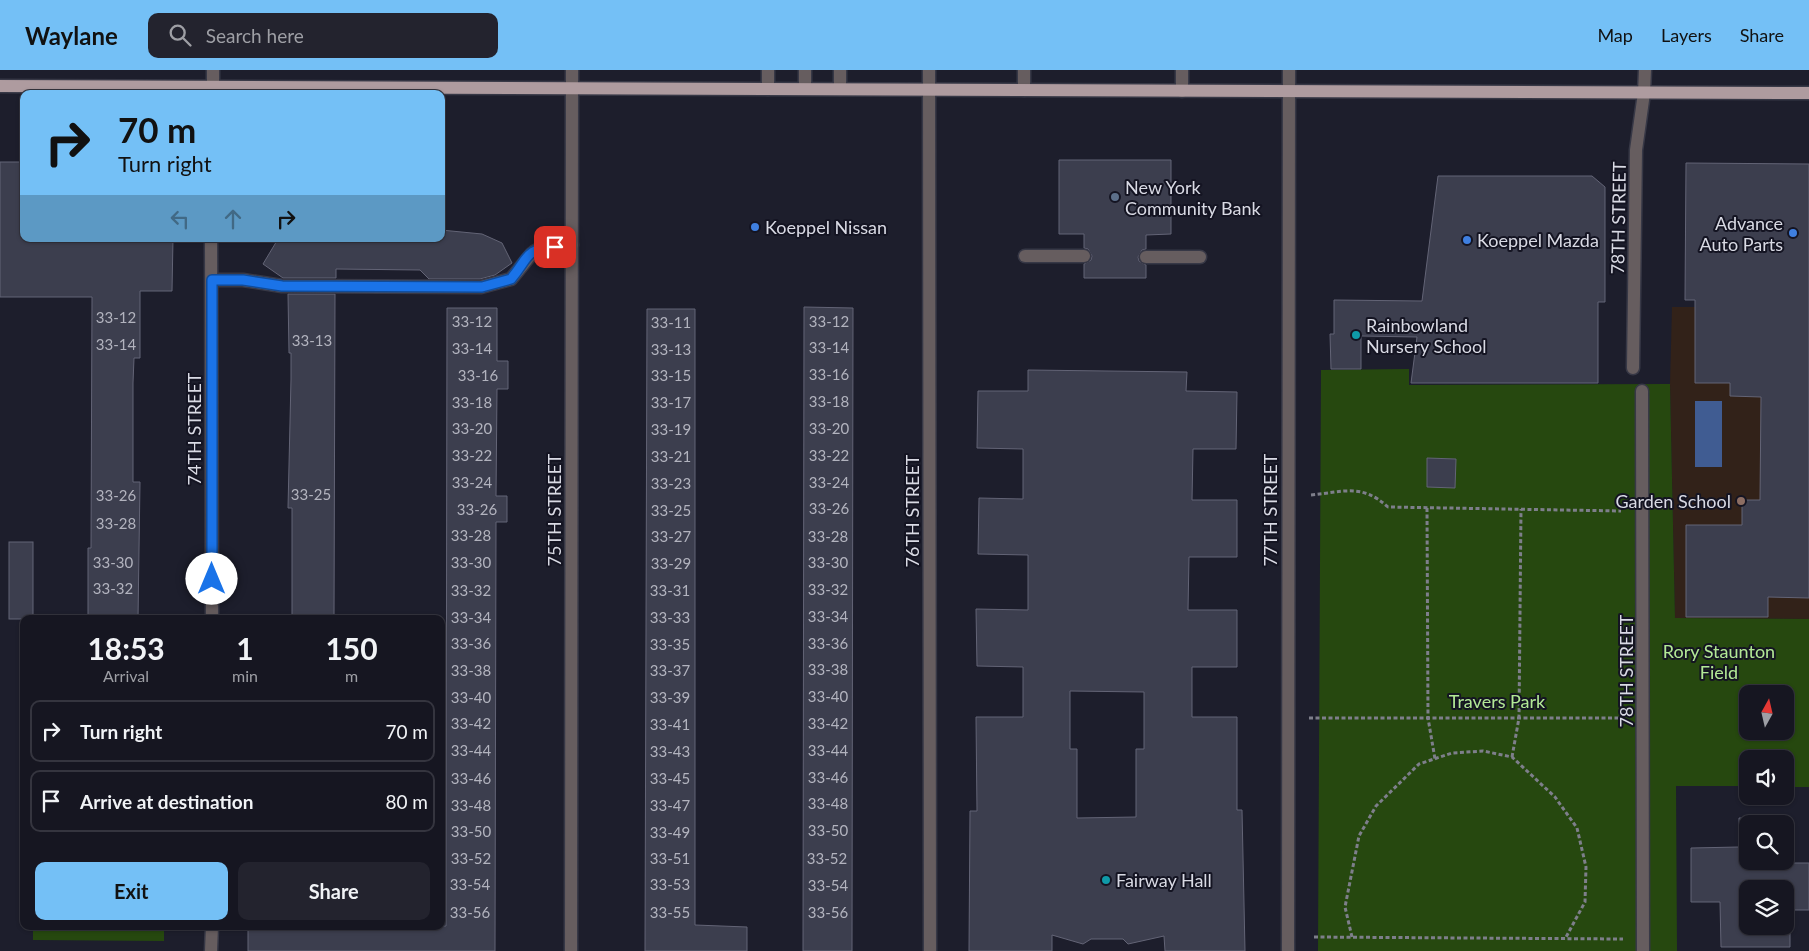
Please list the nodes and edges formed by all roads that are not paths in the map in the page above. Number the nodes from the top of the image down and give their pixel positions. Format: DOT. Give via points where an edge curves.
graph roads {
  1 [pos="214,70"];
  2 [pos="572,70"];
  3 [pos="768,70"];
  4 [pos="805,70"];
  5 [pos="840,70"];
  6 [pos="929,70"];
  7 [pos="1024,70"];
  8 [pos="1182,70"];
  9 [pos="1289,70"];
  10 [pos="1644,70"];
  11 [pos="0,86"];
  12 [pos="572,88"];
  13 [pos="805,88"];
  14 [pos="768,89"];
  15 [pos="840,89"];
  16 [pos="929,89"];
  17 [pos="213,90"];
  18 [pos="1024,90"];
  19 [pos="1182,91"];
  20 [pos="1289,91"];
  21 [pos="1644,93"];
  22 [pos="1809,93"];
  23 [pos="211,242"];
  24 [pos="572,246"];
  25 [pos="1025,256"];
  26 [pos="1084,256"];
  27 [pos="1146,257"];
  28 [pos="1200,257"];
  29 [pos="212,280"];
  30 [pos="1633,368"];
  31 [pos="1642,391"];
  32 [pos="212,615"];
  33 [pos="212,930"];
  34 [pos="1643,945"];
  35 [pos="212,951"];
  36 [pos="571,951"];
  37 [pos="930,951"];
  38 [pos="1288,951"];
  1 -- 17 [label="street"];
  2 -- 12 [label="street, 75TH STREET"];
  3 -- 14 [label="street"];
  4 -- 13 [label="street"];
  5 -- 15 [label="street"];
  6 -- 16 [label="street, 76TH STREET"];
  7 -- 18 [label="street"];
  8 -- 19 [label="street"];
  9 -- 20 [label="street, 77TH STREET"];
  10 -- 21 [label="street, 78TH STREET"];
  11 -- 17 [label="main road"];
  12 -- 14 [label="main road"];
  12 -- 17 [label="main road"];
  12 -- 24 [label="street, 75TH STREET"];
  13 -- 14 [label="main road"];
  13 -- 15 [label="main road"];
  15 -- 16 [label="main road"];
  16 -- 18 [label="main road"];
  16 -- 37 [label="street, 76TH STREET"];
  18 -- 19 [label="main road"];
  19 -- 20 [label="main road"];
  20 -- 21 [label="main road"];
  20 -- 38 [label="street, 77TH STREET"];
  21 -- 22 [label="main road"];
  21 -- 30 [label="street, 78TH STREET" via="1636,150"];
  23 -- 29 [label="street, 74TH STREET"];
  24 -- 29 [label="street" via="538,248 528,255 511,279 482,287 282,286 243,280"];
  24 -- 36 [label="street, 75TH STREET"];
  25 -- 26 [label="street"];
  27 -- 28 [label="street"];
  29 -- 32 [label="street, 74TH STREET"];
  31 -- 34 [label="street, 78TH STREET"];
  33 -- 35 [label="street"];
}
